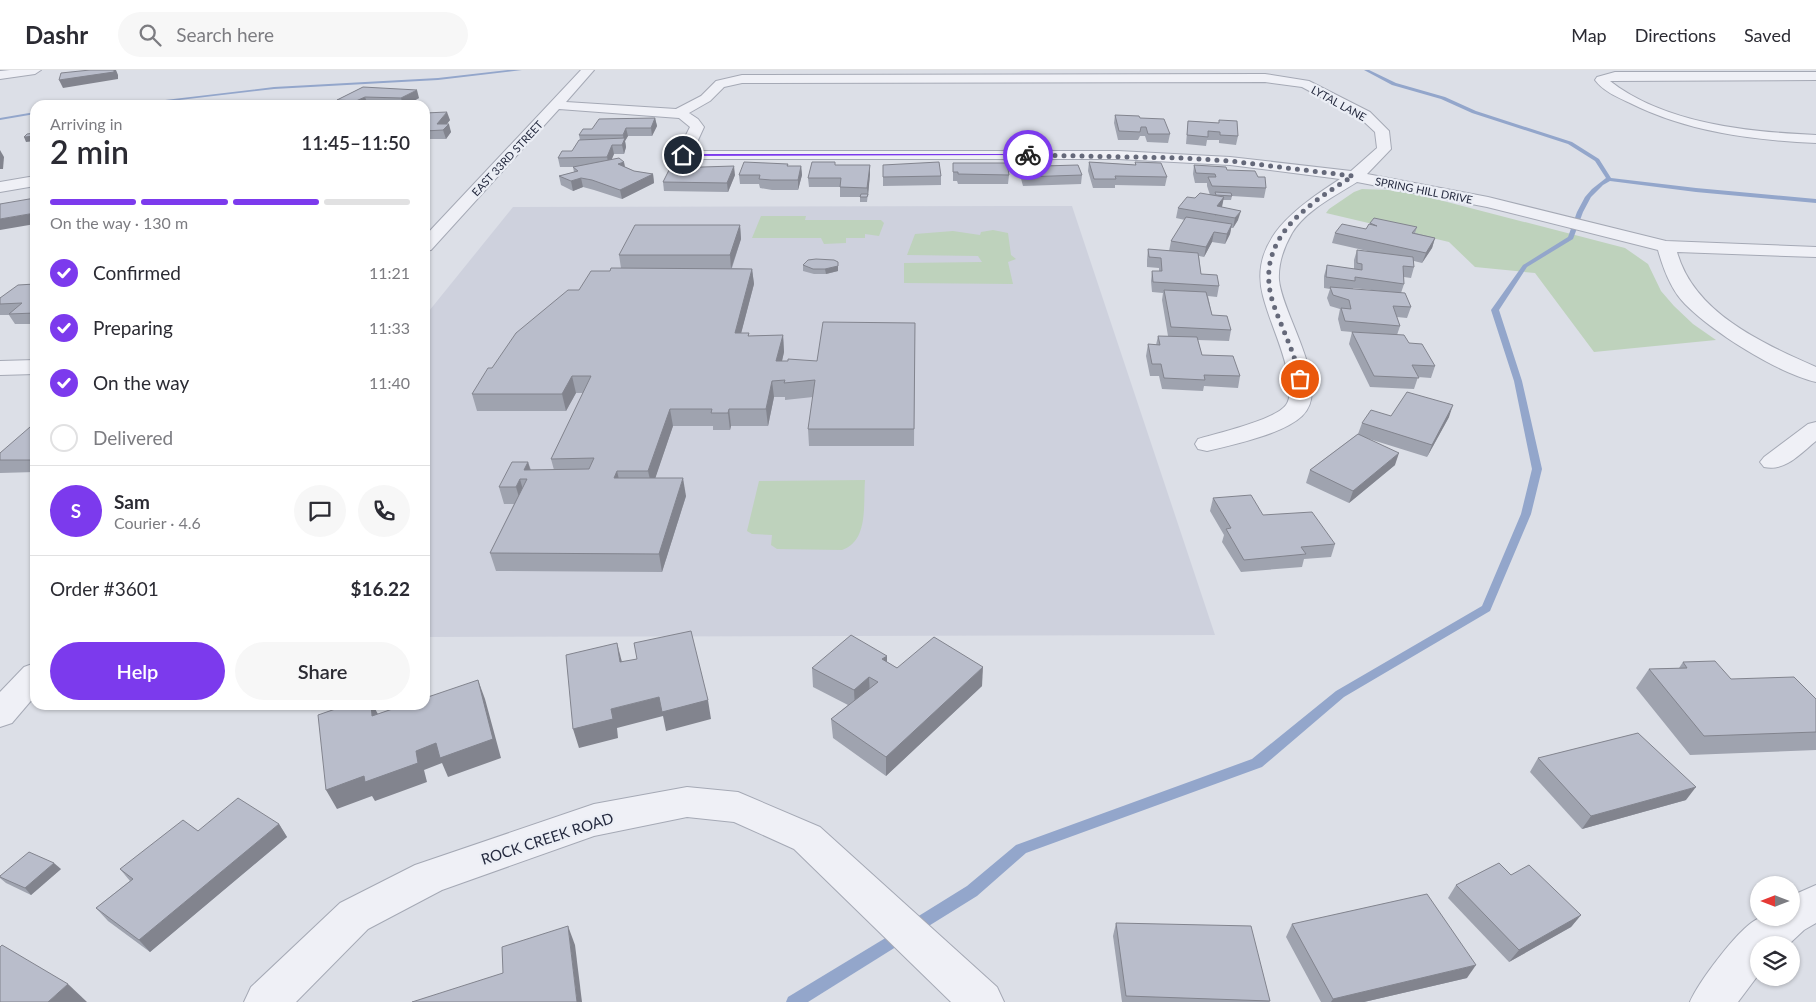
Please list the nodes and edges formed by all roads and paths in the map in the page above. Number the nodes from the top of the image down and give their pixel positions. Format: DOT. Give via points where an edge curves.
graph roads {
  1 [pos="35,70"];
  2 [pos="588,70"];
  3 [pos="0,74"];
  4 [pos="938,74"];
  5 [pos="1816,76"];
  6 [pos="557,105"];
  7 [pos="657,112"];
  8 [pos="678,114"];
  9 [pos="544,118"];
  10 [pos="1816,139"];
  11 [pos="1353,176"];
  12 [pos="30,182"];
  13 [pos="0,188"];
  14 [pos="430,241"];
  15 [pos="1666,246"];
  16 [pos="1816,252"];
  17 [pos="30,367"];
  18 [pos="0,368"];
  19 [pos="1816,375"];
  20 [pos="1816,428"];
  21 [pos="1207,444"];
  22 [pos="1772,462"];
  23 [pos="30,681"];
  24 [pos="0,714"];
  25 [pos="1816,903"];
  26 [pos="1800,911"];
  27 [pos="1779,926"];
  28 [pos="266,1002"];
  29 [pos="982,1002"];
  30 [pos="1712,1002"];
  1 -- 3 [label="street"];
  2 -- 6 [label="street, EAST 33RD STREET"];
  4 -- 8 [label="street" via="736,79 720,84 706,100"];
  4 -- 11 [label="street, LYTAL LANE" via="1280,79 1305,84 1365,115 1382,131 1384,149 1366,168"];
  5 -- 10 [label="street" via="1615,76 1601,80 1647,108 1689,122 1764,136"];
  6 -- 7 [label="street"];
  6 -- 9 [label="street, EAST 33RD STREET"];
  7 -- 8 [label="street"];
  7 -- 9 [label="street"];
  8 -- 11 [label="street, SPRING HILL DRIVE" via="688,117 697,127 683,155 1167,157"];
  9 -- 14 [label="street, EAST 33RD STREET"];
  11 -- 15 [label="street, SPRING HILL DRIVE" via="1488,202"];
  11 -- 21 [label="street, LYTAL LANE" via="1315,200 1292,220 1276,245 1269,266 1273,302 1297,366 1302,391 1300,401 1295,410 1275,422"];
  12 -- 13 [label="street"];
  15 -- 16 [label="street, SPRING HILL DRIVE"];
  15 -- 19 [label="street" via="1672,268 1690,298 1725,327 1774,356"];
  17 -- 18 [label="street"];
  20 -- 22 [label="street"];
  23 -- 24 [label="street"];
  25 -- 26 [label="street"];
  27 -- 30 [label="street" via="1752,950"];
  28 -- 29 [label="street, ROCK CREEK ROAD" via="354,916 429,877 594,820 687,802 738,807 807,838"];
}
